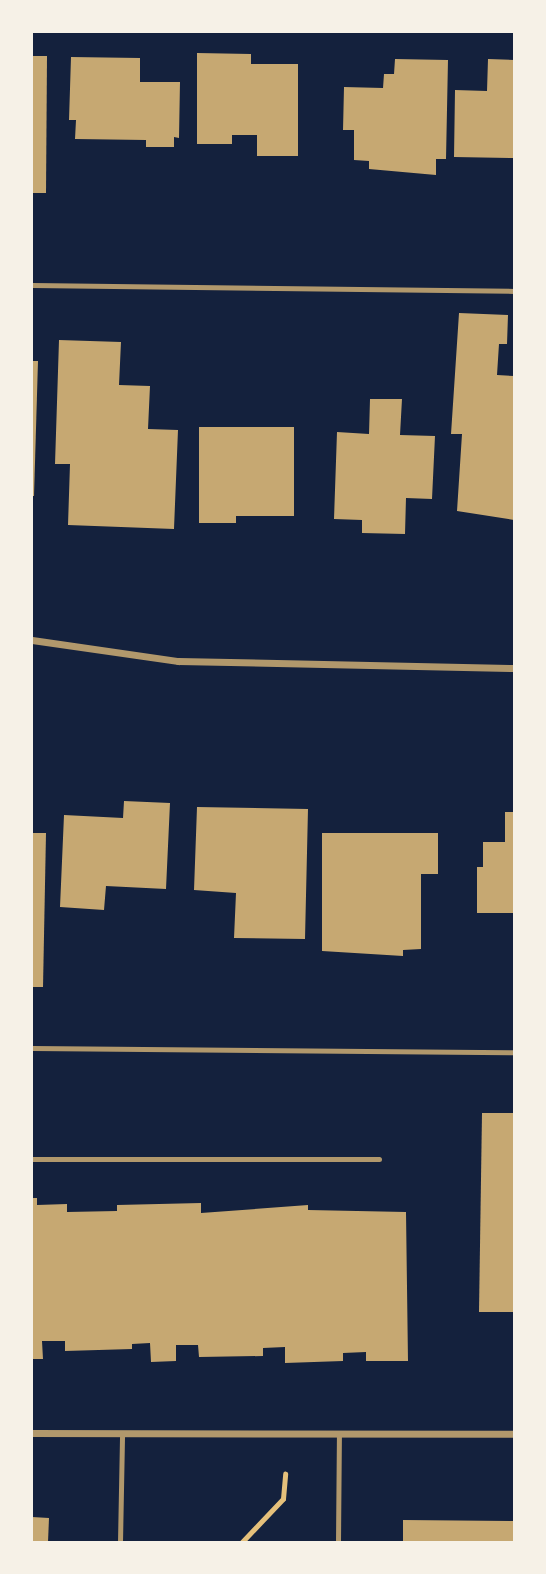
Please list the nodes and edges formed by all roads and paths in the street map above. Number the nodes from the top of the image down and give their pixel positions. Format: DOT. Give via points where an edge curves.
graph roads {
  1 [pos="32,285"];
  2 [pos="514,291"];
  3 [pos="32,640"];
  4 [pos="514,668"];
  5 [pos="32,1048"];
  6 [pos="514,1052"];
  7 [pos="32,1159"];
  8 [pos="379,1159"];
  9 [pos="32,1433"];
  10 [pos="122,1434"];
  11 [pos="339,1434"];
  12 [pos="514,1434"];
  13 [pos="285,1474"];
  14 [pos="120,1542"];
  15 [pos="242,1542"];
  16 [pos="338,1542"];
  1 -- 2 [label="lane"];
  3 -- 4 [label="street" via="178,661"];
  5 -- 6 [label="lane"];
  7 -- 8 [label="lane"];
  9 -- 10 [label="street"];
  10 -- 11 [label="street"];
  10 -- 14 [label="lane"];
  11 -- 12 [label="street"];
  11 -- 16 [label="lane"];
  13 -- 15 [label="path" via="282,1499"];
}
